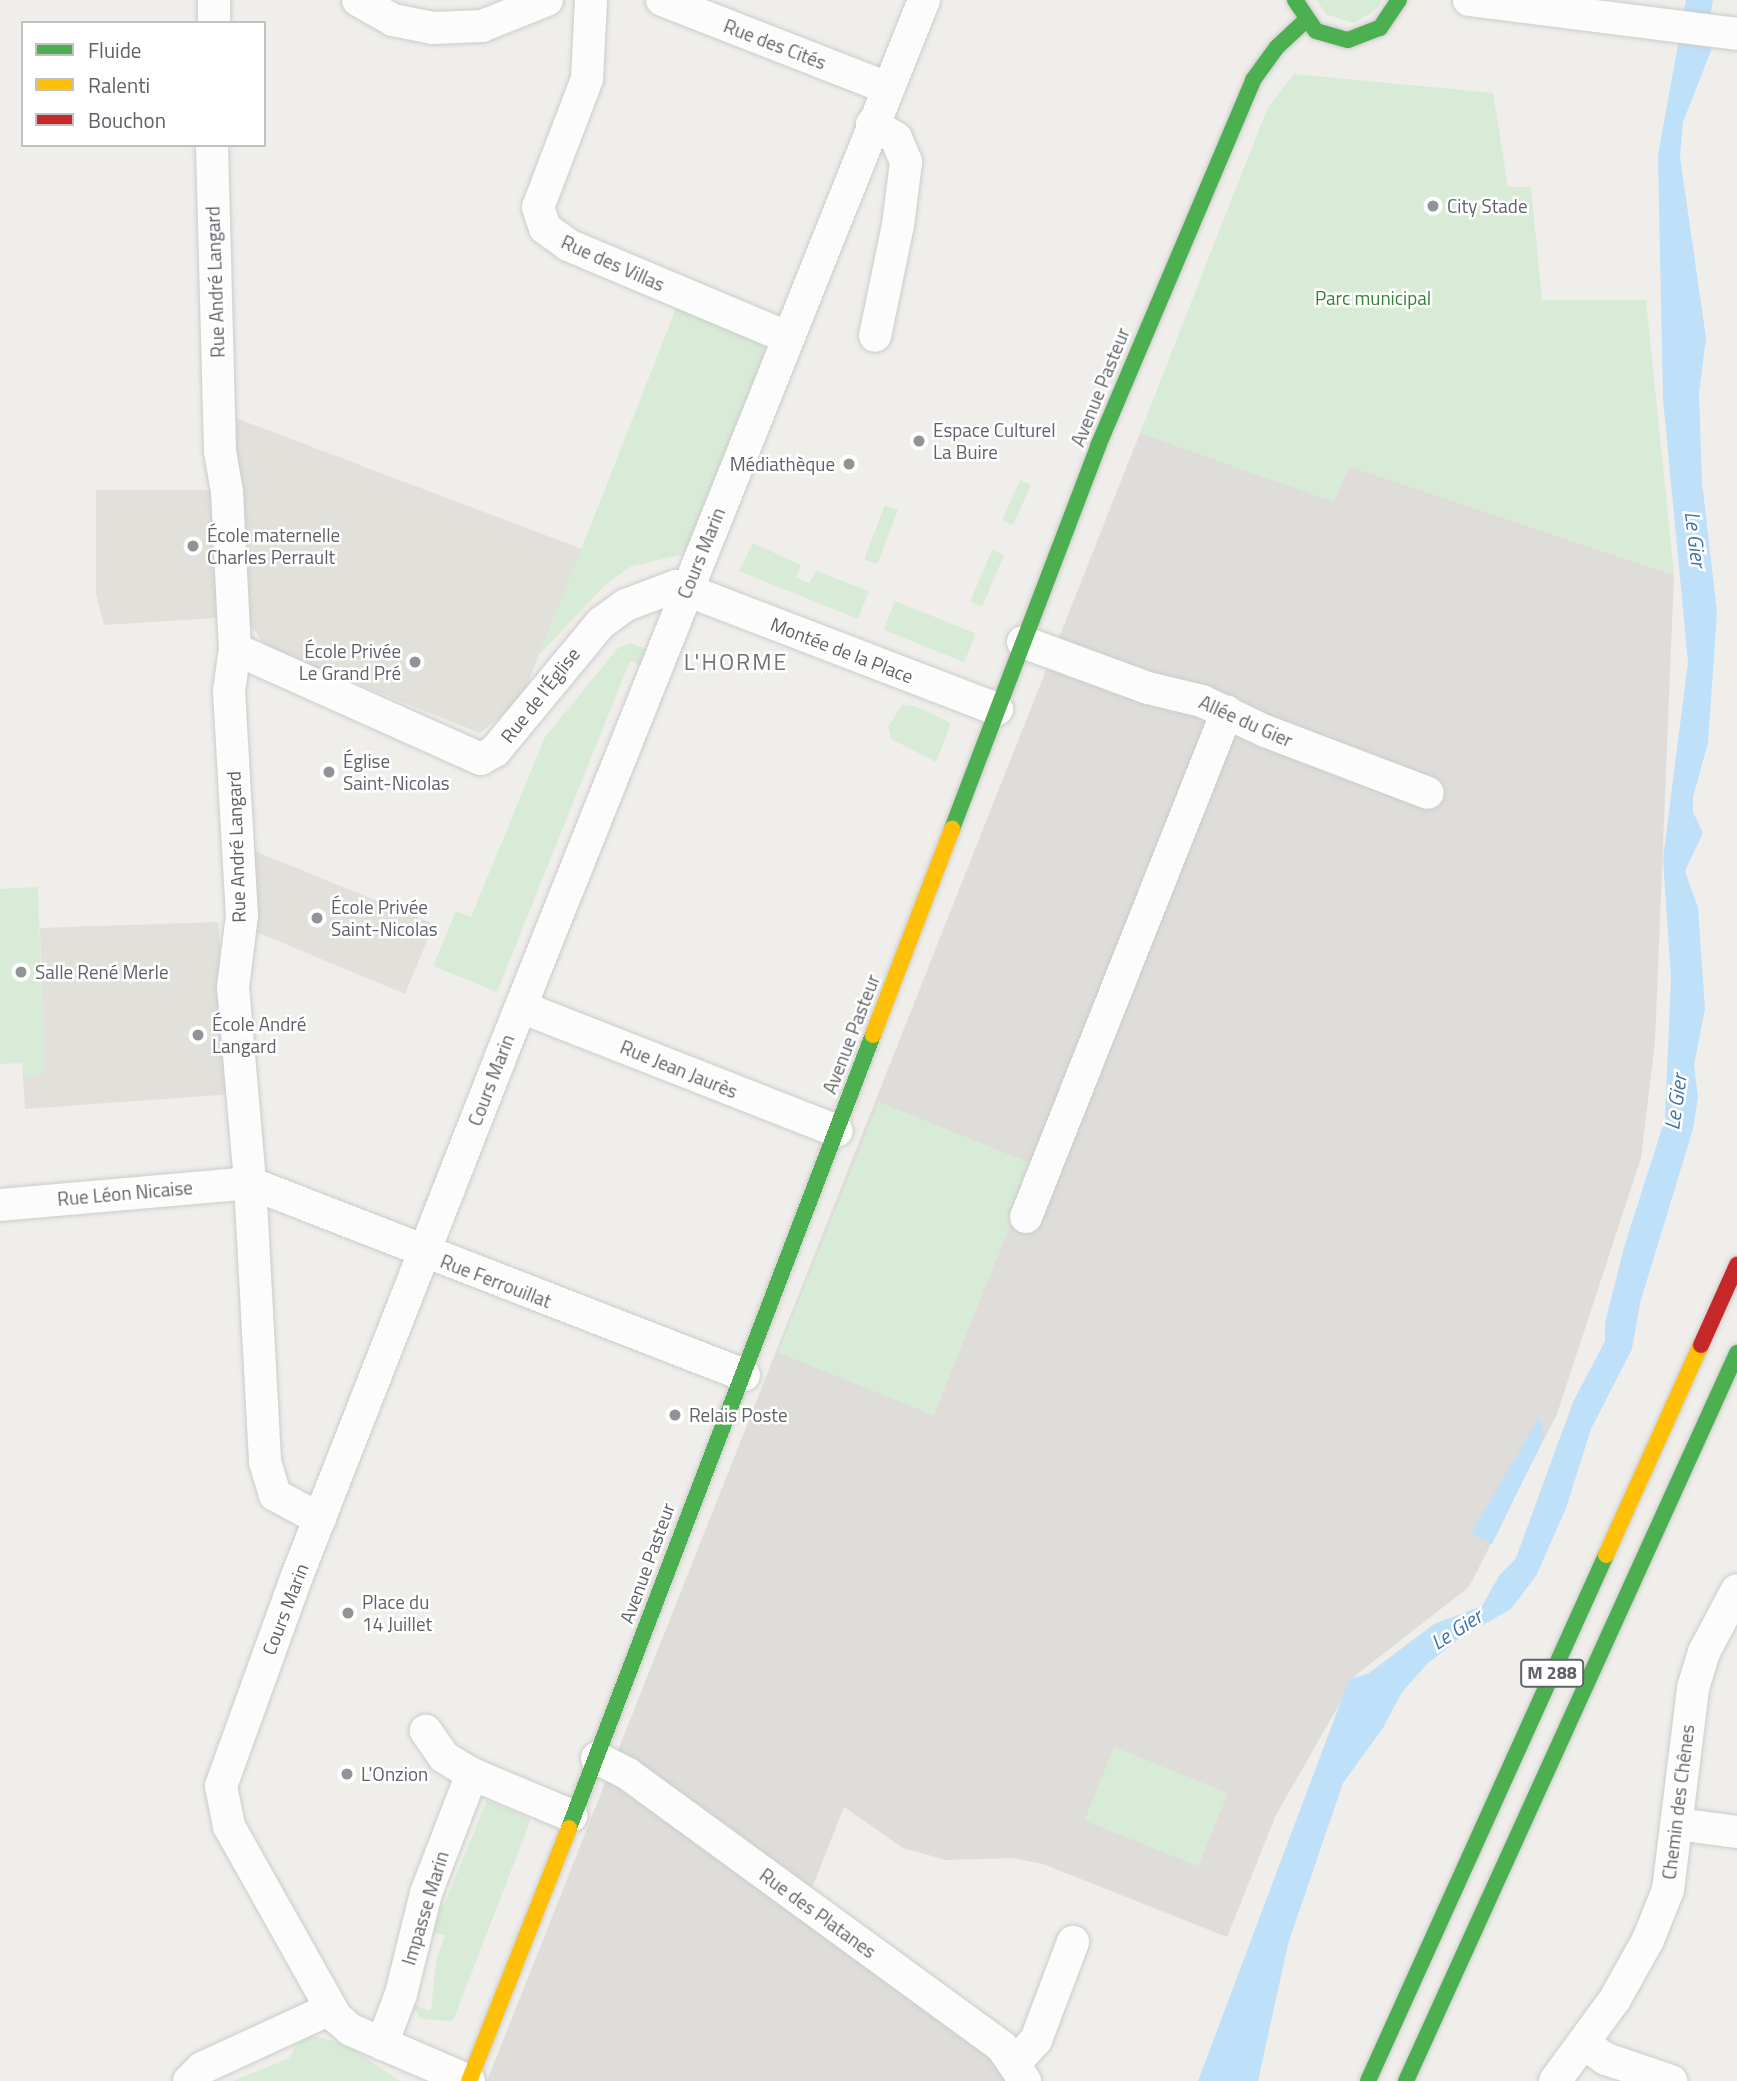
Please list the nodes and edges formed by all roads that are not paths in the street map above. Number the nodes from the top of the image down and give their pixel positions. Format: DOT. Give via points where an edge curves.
graph roads {
  1 [pos="215,0"];
  2 [pos="358,0"];
  3 [pos="547,0"];
  4 [pos="591,0"];
  5 [pos="662,0"];
  6 [pos="924,0"];
  7 [pos="1295,0"];
  8 [pos="1399,0"];
  9 [pos="1469,0"];
  10 [pos="214,21"];
  11 [pos="1305,21"];
  12 [pos="1735,33"];
  13 [pos="888,89"];
  14 [pos="872,124"];
  15 [pos="212,147"];
  16 [pos="875,336"];
  17 [pos="787,337"];
  18 [pos="686,590"];
  19 [pos="1023,642"];
  20 [pos="235,649"];
  21 [pos="997,709"];
  22 [pos="1227,712"];
  23 [pos="1428,793"];
  24 [pos="521,1007"];
  25 [pos="837,1131"];
  26 [pos="250,1182"];
  27 [pos="0,1205"];
  28 [pos="1026,1217"];
  29 [pos="424,1253"];
  30 [pos="1737,1265"];
  31 [pos="1737,1353"];
  32 [pos="744,1376"];
  33 [pos="320,1519"];
  34 [pos="1737,1590"];
  35 [pos="426,1731"];
  36 [pos="597,1758"];
  37 [pos="472,1774"];
  38 [pos="572,1816"];
  39 [pos="1677,1824"];
  40 [pos="1737,1832"];
  41 [pos="1073,1942"];
  42 [pos="330,2009"];
  43 [pos="382,2043"];
  44 [pos="1583,2043"];
  45 [pos="1021,2071"];
  46 [pos="189,2081"];
  47 [pos="469,2081"];
  48 [pos="1368,2081"];
  49 [pos="1406,2081"];
  50 [pos="1555,2081"];
  51 [pos="1671,2081"];
  1 -- 10 [label="street"];
  2 -- 3 [label="street" via="393,20 433,28 482,26"];
  4 -- 17 [label="street, Rue des Villas" via="587,79 538,207 545,229 568,245"];
  5 -- 13 [label="street, Rue des Cités"];
  6 -- 13 [label="street, Cours Marin"];
  7 -- 11 [label="main road"];
  8 -- 11 [label="main road" via="1380,28 1365,37 1332,38"];
  9 -- 12 [label="street"];
  11 -- 19 [label="main road, Avenue Pasteur" via="1266,61 1248,92 1098,446"];
  13 -- 14 [label="street, Cours Marin"];
  14 -- 16 [label="street" via="896,138 906,162"];
  14 -- 17 [label="street, Cours Marin"];
  15 -- 20 [label="street, Rue André Langard" via="220,451 227,492"];
  17 -- 18 [label="street, Cours Marin"];
  18 -- 20 [label="street, Rue de l'Église" via="676,586 657,590 601,623 495,751 481,758"];
  18 -- 21 [label="street, Montée de la Place"];
  18 -- 24 [label="street, Cours Marin"];
  19 -- 21 [label="main road, Avenue Pasteur"];
  19 -- 22 [label="street, Allée du Gier"];
  20 -- 26 [label="street, Rue André Langard" via="229,691 242,915 233,987"];
  21 -- 25 [label="main road, Avenue Pasteur"];
  22 -- 23 [label="street, Allée du Gier"];
  22 -- 28 [label="street"];
  24 -- 25 [label="street, Rue Jean Jaurès"];
  24 -- 29 [label="street, Cours Marin"];
  25 -- 32 [label="main road, Avenue Pasteur"];
  26 -- 27 [label="street, Rue Léon Nicaise"];
  26 -- 29 [label="street, Rue Ferrouillat"];
  26 -- 33 [label="street, Rue André Langard" via="265,1462 275,1495"];
  29 -- 32 [label="street, Rue Ferrouillat"];
  29 -- 33 [label="street, Cours Marin"];
  30 -- 48 [label="main road, M 288"];
  31 -- 49 [label="main road, M 288"];
  32 -- 36 [label="main road, Avenue Pasteur"];
  33 -- 42 [label="street, Cours Marin" via="221,1786 229,1826"];
  34 -- 39 [label="street, Chemin des Chênes" via="1704,1652 1693,1688"];
  35 -- 37 [label="street" via="444,1758"];
  36 -- 38 [label="main road, Avenue Pasteur"];
  36 -- 45 [label="street, Rue des Platanes" via="638,1782 1002,2047"];
  37 -- 38 [label="street"];
  37 -- 43 [label="street, Impasse Marin" via="426,1894 401,1994"];
  38 -- 47 [label="main road, Avenue Pasteur"];
  39 -- 40 [label="street"];
  39 -- 44 [label="street, Chemin des Chênes" via="1668,1890 1648,1940 1615,1999"];
  41 -- 45 [label="street"];
  42 -- 43 [label="street, Cours Marin" via="352,2030"];
  42 -- 46 [label="street" via="202,2068"];
  43 -- 47 [label="street, Cours Marin"];
  44 -- 50 [label="street, Chemin des Chênes"];
  44 -- 51 [label="street" via="1606,2059"];
}
